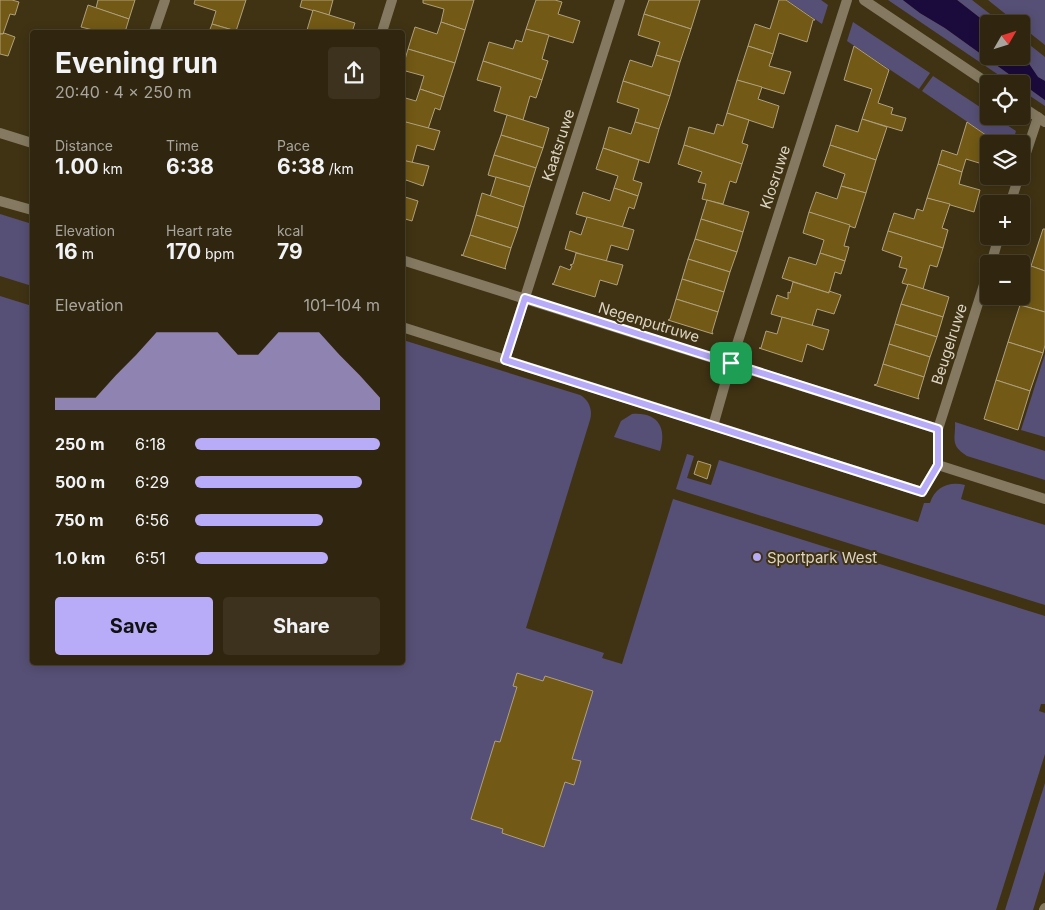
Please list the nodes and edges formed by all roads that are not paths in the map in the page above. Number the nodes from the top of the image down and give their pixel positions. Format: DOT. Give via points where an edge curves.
graph roads {
  1 [pos="164,0"];
  2 [pos="392,0"];
  3 [pos="620,0"];
  4 [pos="847,0"];
  5 [pos="864,0"];
  6 [pos="155,30"];
  7 [pos="383,30"];
  8 [pos="980,78"];
  9 [pos="1030,112"];
  10 [pos="1041,120"];
  11 [pos="0,133"];
  12 [pos="30,142"];
  13 [pos="1030,146"];
  14 [pos="0,201"];
  15 [pos="30,209"];
  16 [pos="405,261"];
  17 [pos="980,297"];
  18 [pos="525,298"];
  19 [pos="405,328"];
  20 [pos="505,360"];
  21 [pos="731,363"];
  22 [pos="713,426"];
  23 [pos="938,429"];
  24 [pos="938,465"];
  25 [pos="1045,499"];
  1 -- 6 [label="street"];
  2 -- 7 [label="street"];
  3 -- 18 [label="street, Kaatsruwe"];
  4 -- 21 [label="street, Klosruwe"];
  5 -- 8 [label="street"];
  9 -- 10 [label="street"];
  10 -- 13 [label="street"];
  11 -- 12 [label="street"];
  14 -- 15 [label="street"];
  16 -- 18 [label="street, Negenputruwe"];
  17 -- 23 [label="street, Beugelruwe"];
  18 -- 20 [label="street, Kaatsruwe"];
  18 -- 21 [label="street, Negenputruwe"];
  19 -- 20 [label="street"];
  20 -- 22 [label="street"];
  21 -- 22 [label="street, Klosruwe"];
  21 -- 23 [label="street, Negenputruwe"];
  22 -- 24 [label="street" via="922,492"];
  23 -- 24 [label="street"];
  24 -- 25 [label="street"];
}
